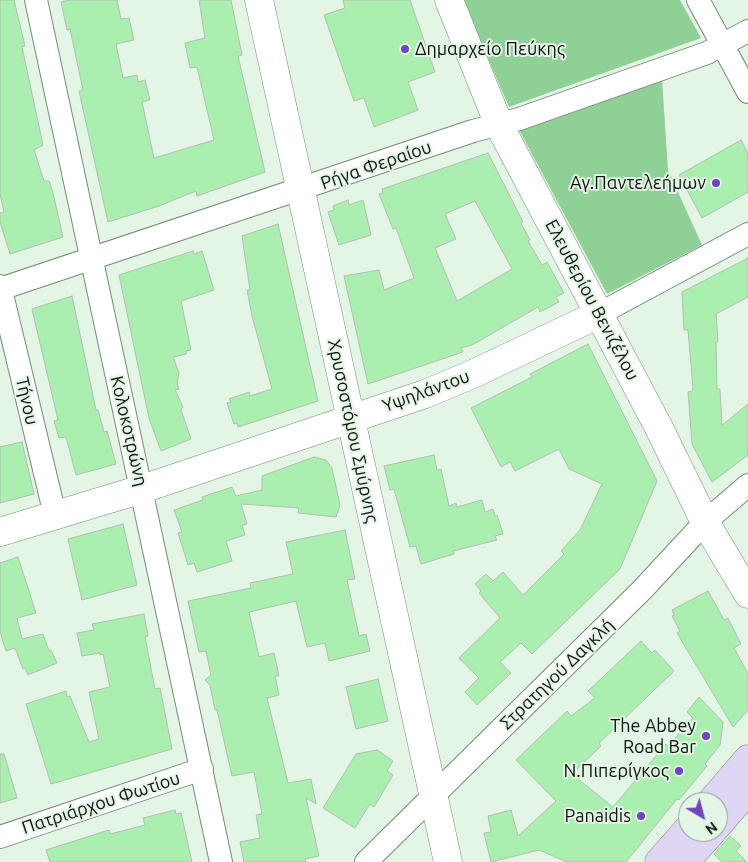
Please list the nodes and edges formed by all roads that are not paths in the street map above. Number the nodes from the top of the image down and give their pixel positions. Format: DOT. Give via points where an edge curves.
graph roads {
  1 [pos="36,0"];
  2 [pos="259,0"];
  3 [pos="449,0"];
  4 [pos="698,0"];
  5 [pos="748,31"];
  6 [pos="724,45"];
  7 [pos="748,92"];
  8 [pos="499,125"];
  9 [pos="300,190"];
  10 [pos="748,234"];
  11 [pos="90,260"];
  12 [pos="0,288"];
  13 [pos="599,314"];
  14 [pos="349,419"];
  15 [pos="748,486"];
  16 [pos="142,489"];
  17 [pos="55,515"];
  18 [pos="705,522"];
  19 [pos="0,532"];
  20 [pos="748,594"];
  21 [pos="748,759"];
  22 [pos="202,769"];
  23 [pos="742,791"];
  24 [pos="434,795"];
  25 [pos="728,796"];
  26 [pos="728,811"];
  27 [pos="0,836"];
  28 [pos="678,840"];
  29 [pos="703,842"];
  30 [pos="221,862"];
  31 [pos="366,862"];
  32 [pos="448,862"];
  33 [pos="659,862"];
  34 [pos="686,862"];
  1 -- 11 [label="street, Κολοκοτρώνη"];
  2 -- 9 [label="street, Χρυσοστόμου Σμύρνης"];
  3 -- 8 [label="street, Ελευθερίου Βενιζέλου"];
  4 -- 6 [label="street"];
  5 -- 6 [label="street, Ρήγα Φεραίου"];
  6 -- 7 [label="street"];
  6 -- 8 [label="street, Ρήγα Φεραίου"];
  8 -- 9 [label="street, Ρήγα Φεραίου"];
  8 -- 13 [label="street, Ελευθερίου Βενιζέλου"];
  9 -- 11 [label="street, Ρήγα Φεραίου"];
  9 -- 14 [label="street, Χρυσοστόμου Σμύρνης"];
  10 -- 13 [label="street, Υψηλάντου"];
  11 -- 12 [label="street, Ρήγα Φεραίου"];
  11 -- 16 [label="street, Κολοκοτρώνη"];
  12 -- 17 [label="street, Τήνου"];
  13 -- 14 [label="street, Υψηλάντου" via="475,373 425,394"];
  13 -- 18 [label="street, Ελευθερίου Βενιζέλου"];
  14 -- 16 [label="street, Υψηλάντου"];
  14 -- 24 [label="street, Χρυσοστόμου Σμύρνης"];
  15 -- 18 [label="street, Στρατηγού Δαγκλή"];
  16 -- 17 [label="street, Υψηλάντου"];
  16 -- 22 [label="street, Κολοκοτρώνη"];
  17 -- 19 [label="street, Υψηλάντου"];
  18 -- 20 [label="street, Ελευθερίου Βενιζέλου"];
  18 -- 24 [label="street, Στρατηγού Δαγκλή" via="643,590"];
  21 -- 23 [label="main road"];
  22 -- 27 [label="street, Πατριάρχου Φωτίου"];
  22 -- 30 [label="street, Κολοκοτρώνη"];
  23 -- 25 [label="main road"];
  23 -- 26 [label="main road"];
  24 -- 31 [label="street, Στρατηγού Δαγκλή"];
  24 -- 32 [label="street, Χρυσοστόμου Σμύρνης"];
  28 -- 33 [label="main road"];
  29 -- 34 [label="main road"];
}
